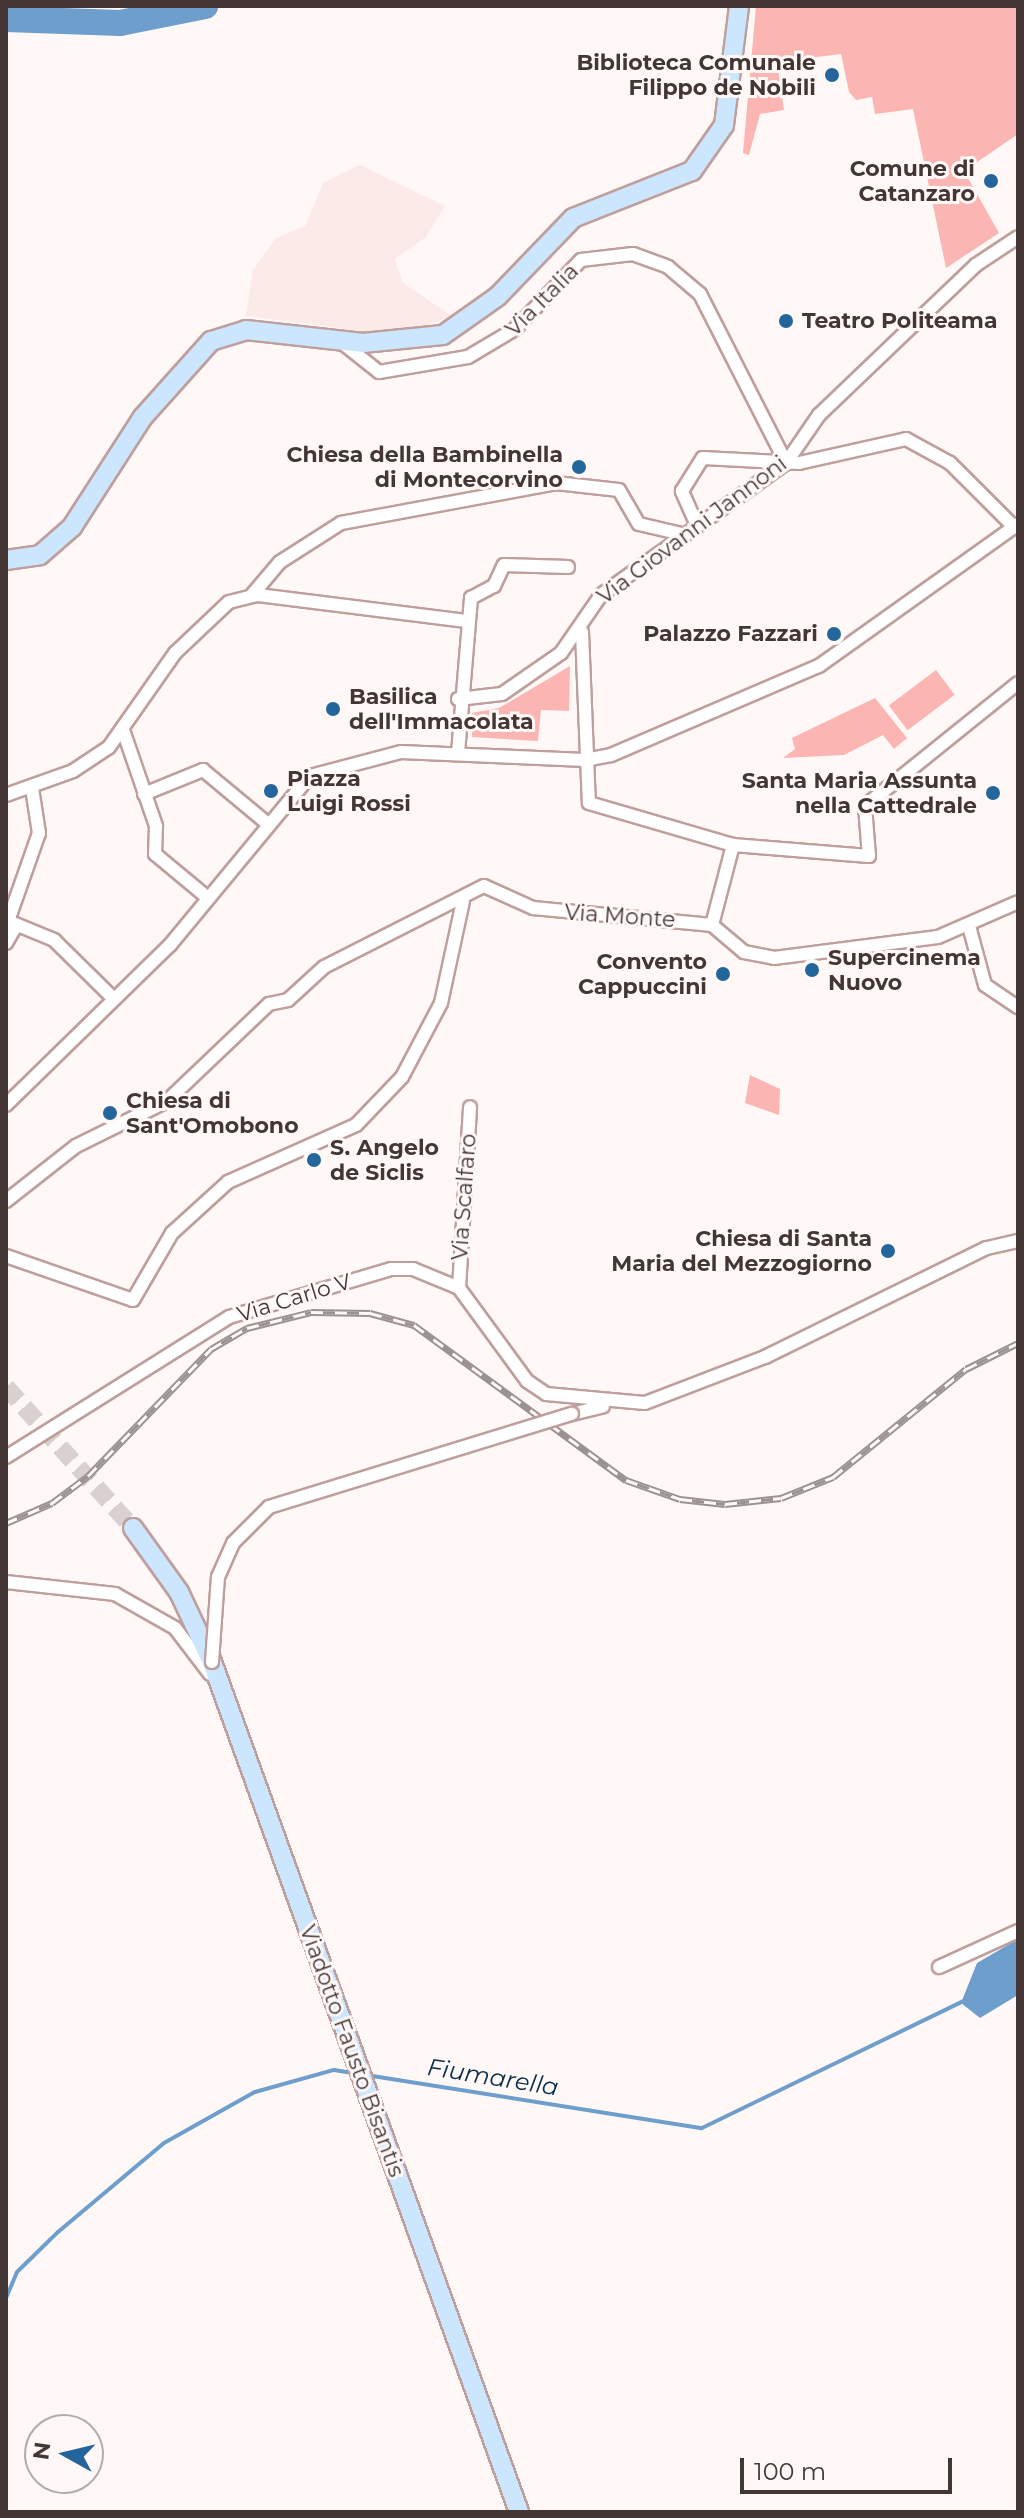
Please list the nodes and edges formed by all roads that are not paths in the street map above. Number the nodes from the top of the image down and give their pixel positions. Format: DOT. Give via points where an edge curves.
graph roads {
  1 [pos="739,6"];
  2 [pos="1018,237"];
  3 [pos="340,341"];
  4 [pos="759,462"];
  5 [pos="786,463"];
  6 [pos="761,479"];
  7 [pos="696,523"];
  8 [pos="1016,526"];
  9 [pos="682,534"];
  10 [pos="6,560"];
  11 [pos="568,567"];
  12 [pos="252,595"];
  13 [pos="466,621"];
  14 [pos="582,632"];
  15 [pos="1018,683"];
  16 [pos="458,699"];
  17 [pos="123,730"];
  18 [pos="458,753"];
  19 [pos="585,760"];
  20 [pos="32,788"];
  21 [pos="144,794"];
  22 [pos="6,795"];
  23 [pos="268,824"];
  24 [pos="733,845"];
  25 [pos="208,898"];
  26 [pos="463,901"];
  27 [pos="1018,902"];
  28 [pos="712,925"];
  29 [pos="16,926"];
  30 [pos="969,926"];
  31 [pos="6,943"];
  32 [pos="113,998"];
  33 [pos="1018,1007"];
  34 [pos="6,1105"];
  35 [pos="470,1107"];
  36 [pos="6,1201"];
  37 [pos="1018,1241"];
  38 [pos="6,1256"];
  39 [pos="459,1288"];
  40 [pos="618,1403"];
  41 [pos="6,1457"];
  42 [pos="133,1528"];
  43 [pos="6,1582"];
  44 [pos="212,1662"];
  45 [pos="226,1704"];
  46 [pos="1018,1931"];
  47 [pos="939,1967"];
  48 [pos="519,2512"];
  1 -- 3 [label="main road" via="724,125 692,171 573,218 453,330 410,342"];
  2 -- 5 [label="street, Via Giovanni Jannoni" via="976,265 819,415"];
  3 -- 5 [label="street, Via Italia" via="379,372 468,357 515,329 581,260 633,254 668,267 700,294"];
  3 -- 10 [label="main road" via="258,330 211,341 143,417 72,527 40,555"];
  4 -- 5 [label="street"];
  4 -- 6 [label="street"];
  4 -- 7 [label="street" via="711,457 696,463 682,491"];
  5 -- 6 [label="street, Via Giovanni Jannoni"];
  5 -- 8 [label="street" via="906,439 976,488"];
  6 -- 7 [label="street, Via Giovanni Jannoni"];
  7 -- 9 [label="street, Via Giovanni Jannoni"];
  8 -- 19 [label="street" via="819,666"];
  9 -- 12 [label="street" via="639,524 619,490 556,483 341,523 280,562"];
  9 -- 14 [label="street, Via Giovanni Jannoni" via="601,595"];
  11 -- 13 [label="street" via="506,565 494,586 471,598"];
  12 -- 13 [label="street"];
  12 -- 17 [label="street" via="205,619"];
  13 -- 16 [label="street"];
  14 -- 16 [label="street" via="502,694"];
  14 -- 19 [label="street"];
  15 -- 24 [label="street" via="865,806 869,856"];
  16 -- 18 [label="street"];
  17 -- 20 [label="street" via="93,759"];
  17 -- 21 [label="street"];
  18 -- 19 [label="street"];
  18 -- 23 [label="street" via="401,752 318,772"];
  19 -- 24 [label="street" via="588,798 598,809"];
  20 -- 22 [label="street"];
  20 -- 29 [label="street" via="39,833 8,914"];
  21 -- 23 [label="street" via="203,770"];
  21 -- 25 [label="street" via="156,826 155,854"];
  23 -- 25 [label="street"];
  24 -- 28 [label="street"];
  25 -- 32 [label="street"];
  26 -- 28 [label="street, Via Monte" via="492,887 533,908"];
  26 -- 36 [label="street" via="324,967 288,1000 269,1004 167,1101 76,1146"];
  26 -- 38 [label="street" via="441,1003 402,1077 356,1125 240,1174 172,1233 133,1300"];
  27 -- 30 [label="street"];
  28 -- 30 [label="street" via="744,952 803,958"];
  29 -- 31 [label="street"];
  29 -- 32 [label="street" via="54,940"];
  30 -- 33 [label="street" via="985,985"];
  32 -- 34 [label="street"];
  35 -- 39 [label="street, Via Scalfaro"];
  37 -- 40 [label="street" via="987,1248 670,1397"];
  39 -- 40 [label="street" via="546,1394"];
  39 -- 41 [label="street, Via Carlo V" via="413,1269 391,1269 253,1307"];
  40 -- 44 [label="street, bridge" via="269,1507 233,1543 218,1577"];
  42 -- 44 [label="main road, Viadotto Fausto Bisantis" via="179,1592"];
  43 -- 45 [label="street" via="115,1594 175,1628"];
  44 -- 45 [label="main road, Viadotto Fausto Bisantis"];
  45 -- 48 [label="main road, Viadotto Fausto Bisantis"];
  46 -- 47 [label="street"];
}
